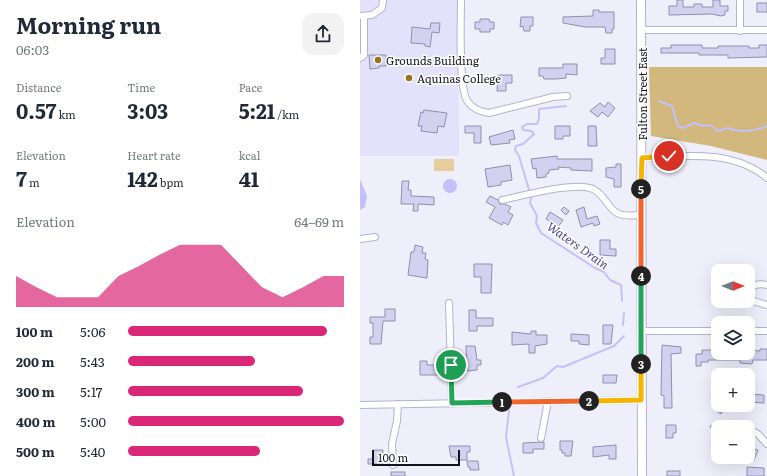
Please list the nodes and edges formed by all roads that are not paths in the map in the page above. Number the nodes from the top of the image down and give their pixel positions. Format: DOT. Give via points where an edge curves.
graph roads {
  1 [pos="383,0"];
  2 [pos="461,0"];
  3 [pos="642,0"];
  4 [pos="740,0"];
  5 [pos="362,16"];
  6 [pos="642,30"];
  7 [pos="740,30"];
  8 [pos="767,30"];
  9 [pos="362,32"];
  10 [pos="360,58"];
  11 [pos="567,96"];
  12 [pos="642,158"];
  13 [pos="767,178"];
  14 [pos="502,200"];
  15 [pos="641,215"];
  16 [pos="375,237"];
  17 [pos="360,239"];
  18 [pos="767,284"];
  19 [pos="449,303"];
  20 [pos="767,305"];
  21 [pos="641,331"];
  22 [pos="711,331"];
  23 [pos="755,331"];
  24 [pos="767,331"];
  25 [pos="641,400"];
  26 [pos="548,401"];
  27 [pos="452,403"];
  28 [pos="398,404"];
  29 [pos="360,405"];
  30 [pos="755,432"];
  31 [pos="541,438"];
  32 [pos="767,444"];
  33 [pos="393,466"];
  34 [pos="642,476"];
  1 -- 5 [label="street" via="382,8 372,16"];
  2 -- 11 [label="street" via="462,87 468,102 482,112 489,113 552,97"];
  3 -- 6 [label="main road, Fulton Street East"];
  4 -- 7 [label="street"];
  5 -- 9 [label="street"];
  6 -- 7 [label="street"];
  6 -- 12 [label="main road, Fulton Street East"];
  7 -- 8 [label="street"];
  9 -- 10 [label="street" via="364,55"];
  12 -- 13 [label="street" via="691,156 738,160 749,164"];
  12 -- 15 [label="main road, Fulton Street East"];
  14 -- 15 [label="street" via="564,188 584,187 601,194 617,213 628,216"];
  15 -- 21 [label="main road, Fulton Street East"];
  16 -- 17 [label="street"];
  18 -- 20 [label="street" via="753,285 750,296 753,301"];
  19 -- 27 [label="street"];
  21 -- 22 [label="street"];
  21 -- 25 [label="main road, Fulton Street East"];
  23 -- 24 [label="street"];
  25 -- 26 [label="street"];
  25 -- 34 [label="main road, Fulton Street East"];
  26 -- 27 [label="street"];
  26 -- 31 [label="street"];
  27 -- 28 [label="street"];
  28 -- 29 [label="street"];
  28 -- 33 [label="street" via="392,444"];
  30 -- 32 [label="street"];
}
